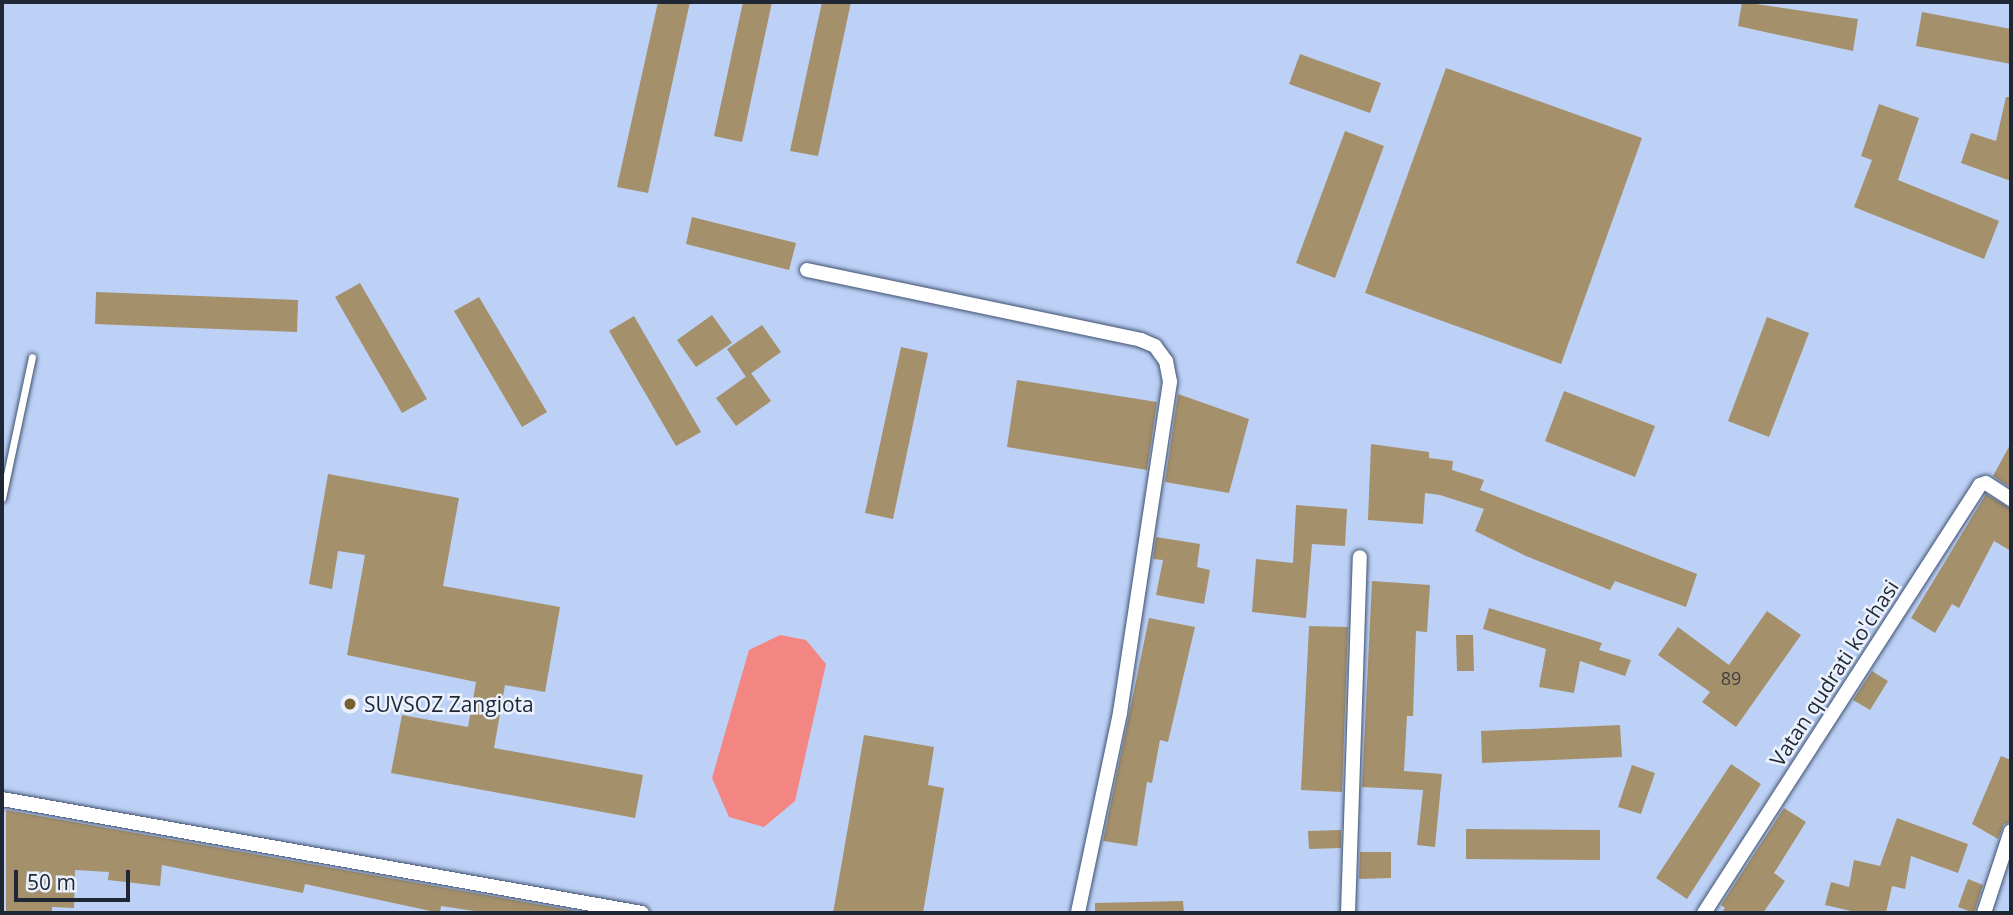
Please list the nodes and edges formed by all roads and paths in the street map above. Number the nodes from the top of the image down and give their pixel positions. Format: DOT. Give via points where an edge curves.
graph roads {
  1 [pos="807,270"];
  2 [pos="32,357"];
  3 [pos="2,498"];
  4 [pos="2011,499"];
  5 [pos="1360,557"];
  6 [pos="2,799"];
  7 [pos="2011,831"];
  8 [pos="2008,847"];
  9 [pos="642,913"];
  10 [pos="1078,913"];
  11 [pos="1348,913"];
  12 [pos="1704,913"];
  13 [pos="1984,913"];
  1 -- 10 [label="street" via="1141,340 1155,346 1166,360 1170,382 1120,713"];
  2 -- 3 [label="lane"];
  4 -- 12 [label="street, Vatan qudrati ko'chasi" via="1986,483 1980,485"];
  5 -- 11 [label="street"];
  6 -- 9 [label="street"];
  7 -- 8 [label="street"];
  8 -- 13 [label="street"];
}
